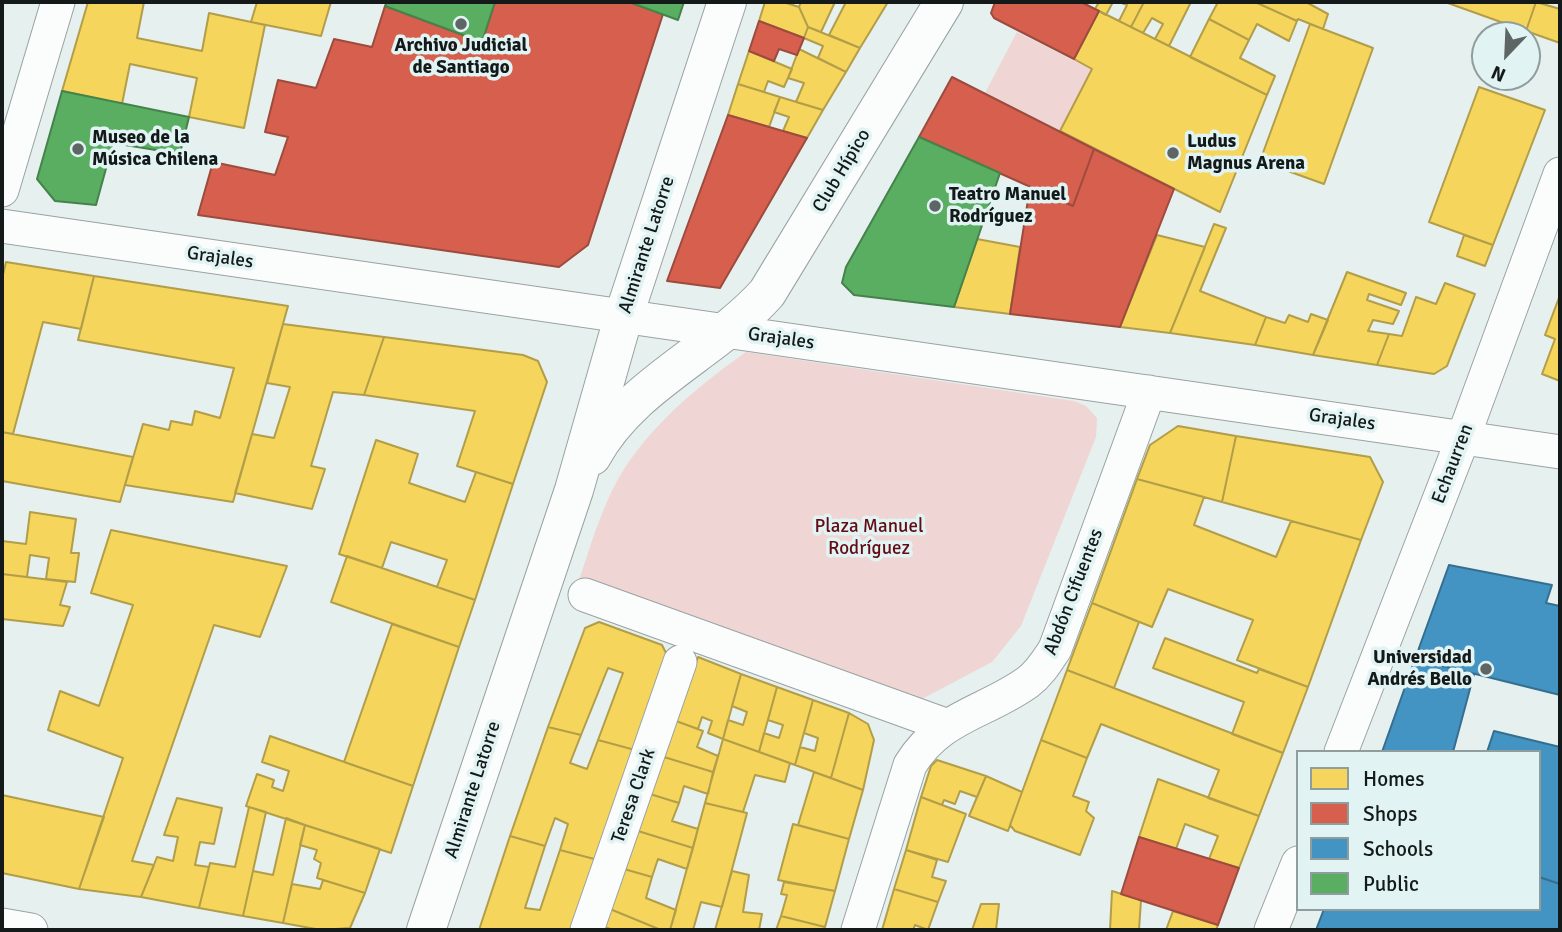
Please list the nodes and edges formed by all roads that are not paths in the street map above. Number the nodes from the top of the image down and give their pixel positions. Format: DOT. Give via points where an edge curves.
graph roads {
  1 [pos="58,2"];
  2 [pos="727,2"];
  3 [pos="944,2"];
  4 [pos="1560,174"];
  5 [pos="2,190"];
  6 [pos="2,226"];
  7 [pos="624,315"];
  8 [pos="729,331"];
  9 [pos="1149,392"];
  10 [pos="1463,438"];
  11 [pos="1560,452"];
  12 [pos="574,490"];
  13 [pos="585,595"];
  14 [pos="680,662"];
  15 [pos="948,726"];
  16 [pos="1342,750"];
  17 [pos="1296,868"];
  18 [pos="2,925"];
  19 [pos="32,930"];
  20 [pos="426,930"];
  21 [pos="587,930"];
  22 [pos="858,930"];
  23 [pos="1272,930"];
  1 -- 5 [label="street"];
  2 -- 7 [label="main road, Almirante Latorre"];
  3 -- 8 [label="main road, Club Hípico" via="785,266 767,293"];
  4 -- 10 [label="street, Echaurren"];
  6 -- 7 [label="street, Grajales"];
  7 -- 8 [label="street, Grajales"];
  7 -- 12 [label="main road, Almirante Latorre"];
  8 -- 9 [label="street, Grajales"];
  8 -- 12 [label="main road, Almirante Latorre" via="624,413 600,442"];
  9 -- 10 [label="street, Grajales"];
  9 -- 15 [label="street, Abdón Cifuentes" via="1055,649 1027,683"];
  10 -- 11 [label="street, Grajales"];
  10 -- 16 [label="street, Echaurren"];
  12 -- 20 [label="main road, Almirante Latorre"];
  13 -- 15 [label="street"];
  14 -- 21 [label="street, Teresa Clark"];
  15 -- 22 [label="street, Abdón Cifuentes" via="923,743 910,765"];
  17 -- 23 [label="street"];
  18 -- 19 [label="street"];
}
